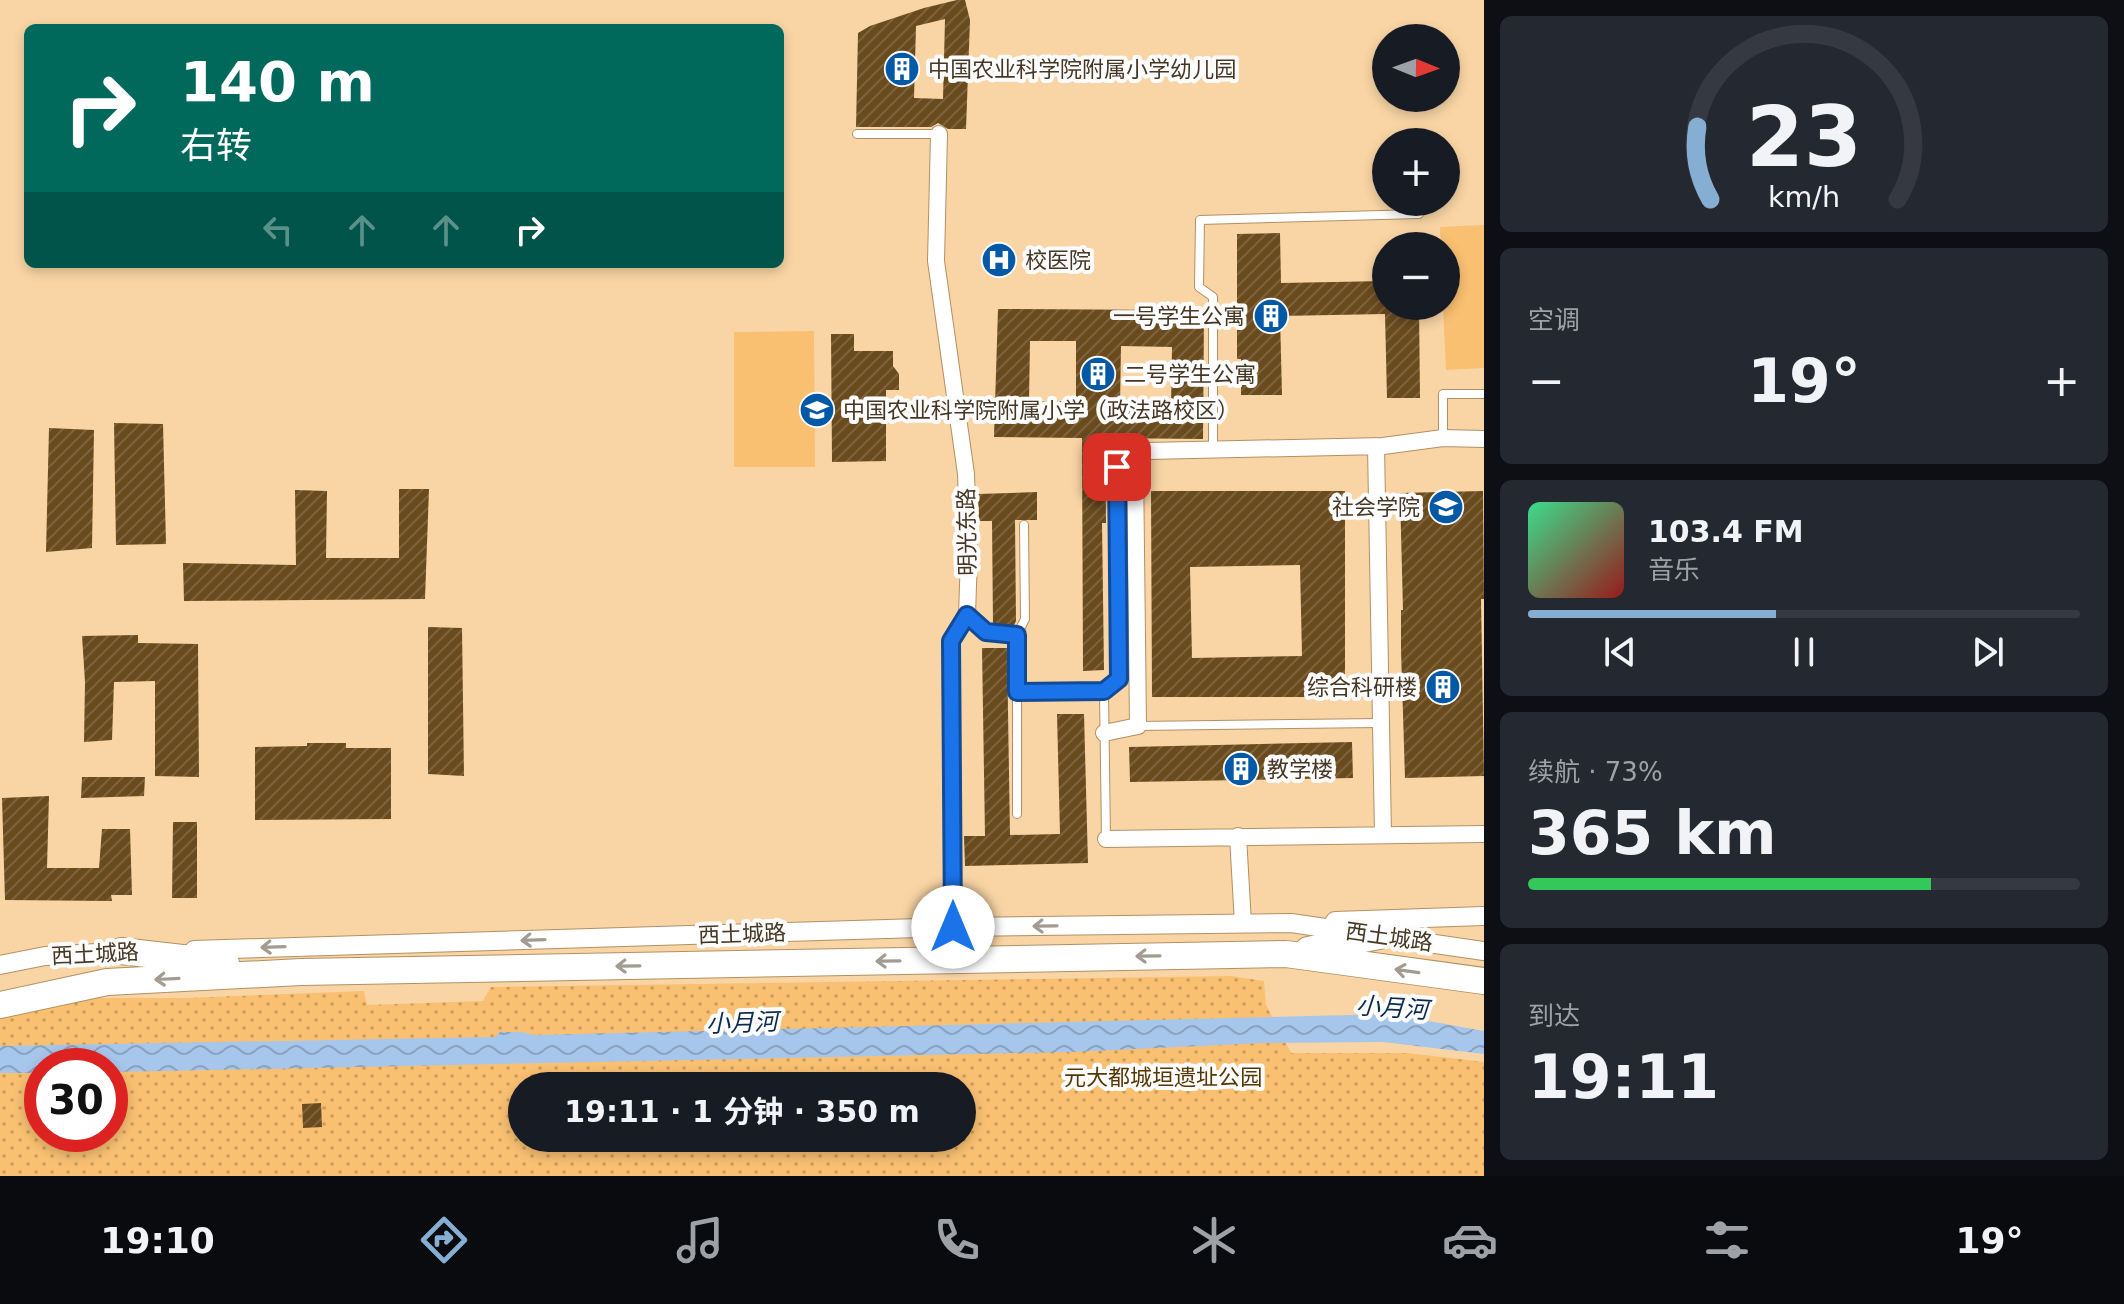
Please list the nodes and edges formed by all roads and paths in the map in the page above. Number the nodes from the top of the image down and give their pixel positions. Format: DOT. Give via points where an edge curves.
graph roads {
  1 [pos="857,134"];
  2 [pos="939,134"];
  3 [pos="1372,215"];
  4 [pos="1484,394"];
  5 [pos="1443,438"];
  6 [pos="1484,439"];
  7 [pos="1376,446"];
  8 [pos="1213,448"];
  9 [pos="1117,467"];
  10 [pos="1024,525"];
  11 [pos="967,615"];
  12 [pos="1017,635"];
  13 [pos="1104,691"];
  14 [pos="1017,692"];
  15 [pos="1380,723"];
  16 [pos="1138,726"];
  17 [pos="1104,733"];
  18 [pos="1017,814"];
  19 [pos="1484,834"];
  20 [pos="1383,835"];
  21 [pos="1238,836"];
  22 [pos="1106,839"];
  23 [pos="1484,917"];
  24 [pos="1291,923"];
  25 [pos="1243,924"];
  26 [pos="953,927"];
  27 [pos="1379,936"];
  28 [pos="121,951"];
  29 [pos="1484,951"];
  30 [pos="1286,954"];
  31 [pos="0,965"];
  32 [pos="301,972"];
  33 [pos="1484,981"];
  34 [pos="0,1005"];
  1 -- 2 [label="lane"];
  2 -- 11 [label="street, 明光东路" via="936,261 966,474"];
  3 -- 8 [label="lane" via="1200,220 1199,287 1213,297"];
  4 -- 5 [label="lane" via="1443,394"];
  5 -- 6 [label="street"];
  5 -- 7 [label="street"];
  7 -- 8 [label="street"];
  7 -- 15 [label="street"];
  8 -- 16 [label="street" via="1148,451 1135,463"];
  9 -- 13 [label="lane" via="1119,679"];
  10 -- 12 [label="lane" via="1025,619"];
  11 -- 12 [label="lane" via="986,632"];
  11 -- 26 [label="street, 明光东路" via="951,641"];
  12 -- 14 [label="lane"];
  13 -- 14 [label="lane"];
  13 -- 17 [label="lane"];
  14 -- 18 [label="lane"];
  15 -- 16 [label="lane"];
  15 -- 20 [label="street"];
  16 -- 17 [label="street"];
  17 -- 22 [label="lane"];
  19 -- 20 [label="street"];
  20 -- 21 [label="street"];
  21 -- 22 [label="street"];
  21 -- 25 [label="street"];
  23 -- 24 [label="street"];
  23 -- 27 [label="street"];
  24 -- 25 [label="street, 西土城路"];
  24 -- 27 [label="street, 西土城路"];
  25 -- 26 [label="street, 西土城路, one-way"];
  26 -- 28 [label="street, 西土城路, one-way"];
  27 -- 29 [label="street, 西土城路"];
  27 -- 30 [label="highway"];
  28 -- 31 [label="street, 西土城路"];
  28 -- 32 [label="highway"];
  30 -- 32 [label="highway, one-way"];
  33 -- 30 [label="highway, one-way"];
  32 -- 34 [label="highway, one-way" via="107,982"];
}
